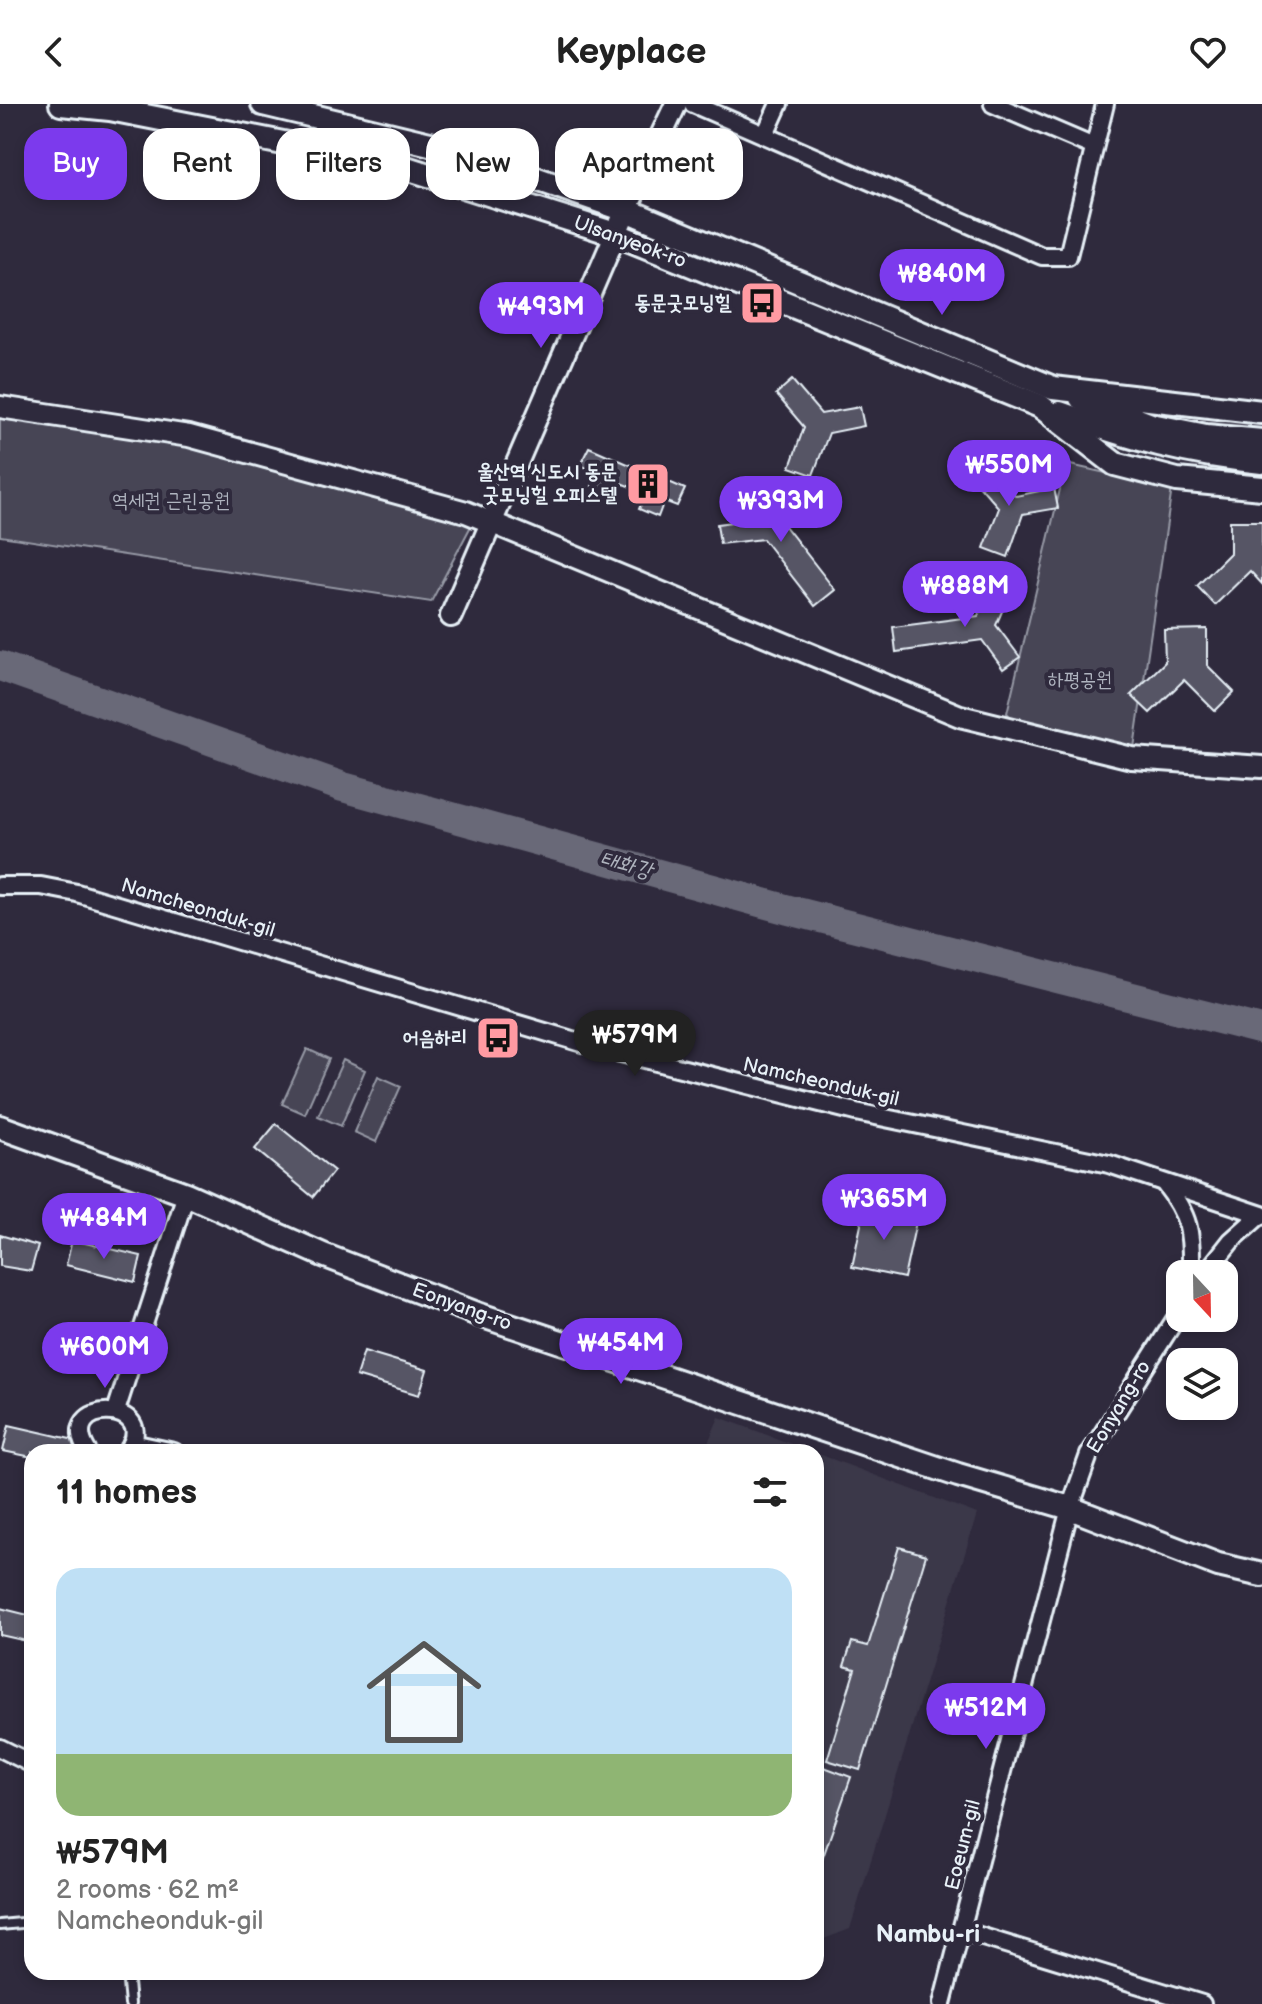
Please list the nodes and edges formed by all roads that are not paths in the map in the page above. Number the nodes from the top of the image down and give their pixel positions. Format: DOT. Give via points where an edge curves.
graph roads {
  1 [pos="61,104"];
  2 [pos="263,104"];
  3 [pos="676,104"];
  4 [pos="693,104"];
  5 [pos="779,104"];
  6 [pos="993,104"];
  7 [pos="1105,104"];
  8 [pos="765,135"];
  9 [pos="1094,147"];
  10 [pos="626,210"];
  11 [pos="615,234"];
  12 [pos="1047,397"];
  13 [pos="0,407"];
  14 [pos="1262,412"];
  15 [pos="1262,441"];
  16 [pos="1262,462"];
  17 [pos="1262,488"];
  18 [pos="491,522"];
  19 [pos="451,616"];
  20 [pos="1262,767"];
  21 [pos="0,886"];
  22 [pos="0,1127"];
  23 [pos="1164,1183"];
  24 [pos="186,1194"];
  25 [pos="1261,1216"];
  26 [pos="1191,1260"];
  27 [pos="1216,1260"];
  28 [pos="1167,1332"];
  29 [pos="116,1411"];
  30 [pos="85,1444"];
  31 [pos="129,1444"];
  32 [pos="1070,1508"];
  33 [pos="1262,1575"];
  34 [pos="0,1748"];
  35 [pos="24,1760"];
  36 [pos="24,1923"];
  37 [pos="0,1925"];
  38 [pos="963,1931"];
  39 [pos="128,1980"];
  40 [pos="130,2004"];
  41 [pos="942,2004"];
  42 [pos="1202,2004"];
  1 -- 11 [label="main road, Ulsanyeok-ro" via="400,166"];
  2 -- 10 [label="main road, Ulsanyeok-ro" via="451,149"];
  3 -- 10 [label="street"];
  4 -- 8 [label="street"];
  5 -- 8 [label="street"];
  6 -- 9 [label="street"];
  7 -- 9 [label="street"];
  8 -- 9 [label="street" via="1042,256 1068,256"];
  10 -- 11 [label="street"];
  10 -- 12 [label="main road, Ulsanyeok-ro"];
  11 -- 12 [label="main road, Ulsanyeok-ro"];
  11 -- 18 [label="street"];
  12 -- 14 [label="main road, Ulsanyeok-ro"];
  12 -- 15 [label="main road, Ulsanyeok-ro" via="1151,425"];
  12 -- 16 [label="main road, Ulsanyeok-ro" via="1144,443"];
  12 -- 17 [label="main road, Ulsanyeok-ro" via="1115,464 1177,480"];
  13 -- 18 [label="street" via="189,436"];
  18 -- 19 [label="street"];
  18 -- 20 [label="street" via="960,716 1132,758"];
  21 -- 23 [label="street, Namcheonduk-gil" via="77,893 589,1045 856,1112 1109,1164"];
  22 -- 24 [label="main road, Eonyang-ro"];
  23 -- 25 [label="street, Namcheonduk-gil"];
  23 -- 26 [label="street" via="1187,1220"];
  24 -- 29 [label="street"];
  24 -- 32 [label="main road, Eonyang-ro" via="323,1255 480,1315"];
  25 -- 27 [label="street"];
  28 -- 32 [label="street, Eonyang-ro" via="1089,1455"];
  29 -- 30 [label="street" via="100,1411 86,1421"];
  29 -- 31 [label="street" via="129,1421"];
  32 -- 33 [label="main road, Eonyang-ro" via="1218,1565"];
  32 -- 38 [label="street, Eoeum-gil"];
  34 -- 35 [label="street"];
  36 -- 37 [label="lane"];
  38 -- 41 [label="street, Eoeum-gil"];
  38 -- 42 [label="street"];
  39 -- 40 [label="lane"];
}
